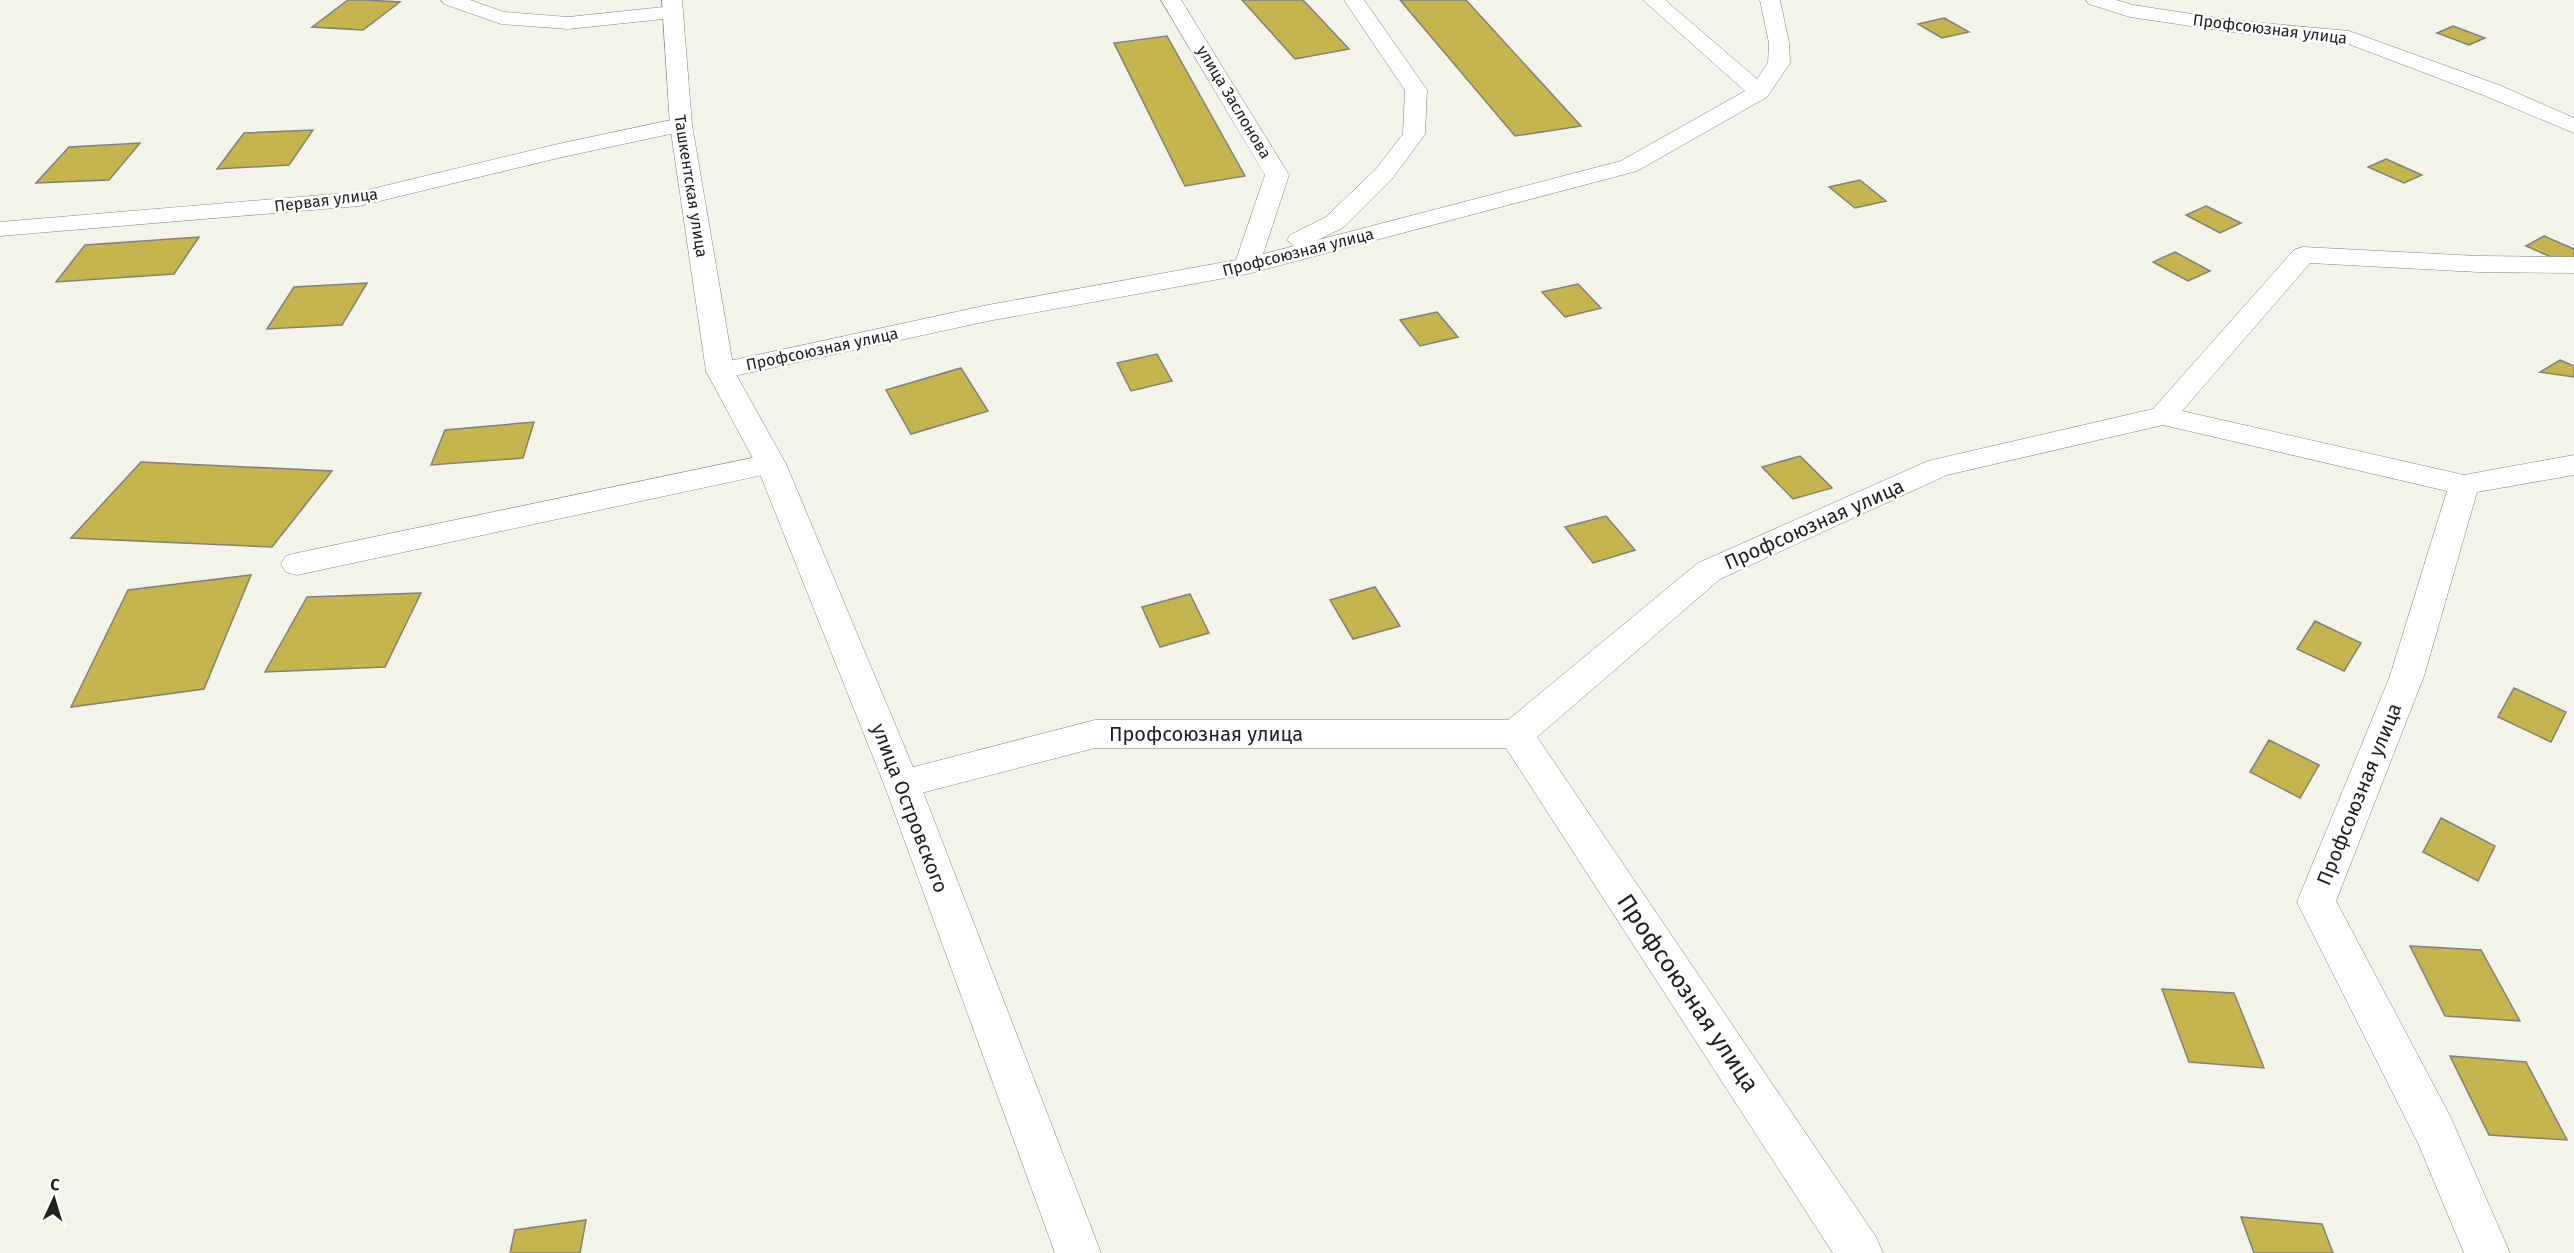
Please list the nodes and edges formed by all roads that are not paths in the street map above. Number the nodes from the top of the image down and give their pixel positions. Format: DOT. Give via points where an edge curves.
graph roads {
  1 [pos="452,0"];
  2 [pos="1171,0"];
  3 [pos="1354,0"];
  4 [pos="1653,0"];
  5 [pos="1770,0"];
  6 [pos="2096,0"];
  7 [pos="673,6"];
  8 [pos="1759,92"];
  9 [pos="681,126"];
  10 [pos="2574,126"];
  11 [pos="0,229"];
  12 [pos="2574,265"];
  13 [pos="1247,266"];
  14 [pos="720,372"];
  15 [pos="2163,416"];
  16 [pos="771,464"];
  17 [pos="2574,465"];
  18 [pos="2464,485"];
  19 [pos="297,564"];
  20 [pos="1516,734"];
  21 [pos="902,783"];
  22 [pos="1078,1253"];
  23 [pos="1860,1253"];
  24 [pos="2487,1253"];
  1 -- 7 [label="street" via="501,18 568,22"];
  2 -- 13 [label="street, улица Заслонова" via="1277,176"];
  3 -- 13 [label="street" via="1416,90 1414,134 1384,174 1335,222"];
  4 -- 8 [label="street"];
  5 -- 8 [label="street, Профсоюзная улица" via="1779,63"];
  6 -- 10 [label="street, Профсоюзная улица" via="2130,11 2231,26 2349,37"];
  7 -- 9 [label="street, Ташкентская улица"];
  8 -- 13 [label="street, Профсоюзная улица" via="1629,166"];
  9 -- 11 [label="street, Первая улица" via="558,151 359,200"];
  9 -- 14 [label="street, Ташкентская улица"];
  12 -- 15 [label="street" via="2303,255"];
  13 -- 14 [label="street, Профсоюзная улица" via="988,314"];
  14 -- 16 [label="street, улица Островского"];
  15 -- 18 [label="street, Профсоюзная улица"];
  15 -- 20 [label="street, Профсоюзная улица" via="1938,468 1709,571"];
  16 -- 19 [label="street"];
  16 -- 21 [label="street, улица Островского"];
  17 -- 18 [label="street, Профсоюзная улица"];
  18 -- 24 [label="street, Профсоюзная улица" via="2407,676 2316,902 2435,1131"];
  20 -- 21 [label="street, Профсоюзная улица" via="1095,734"];
  20 -- 23 [label="street, Профсоюзная улица"];
  21 -- 22 [label="street, улица Островского"];
}
